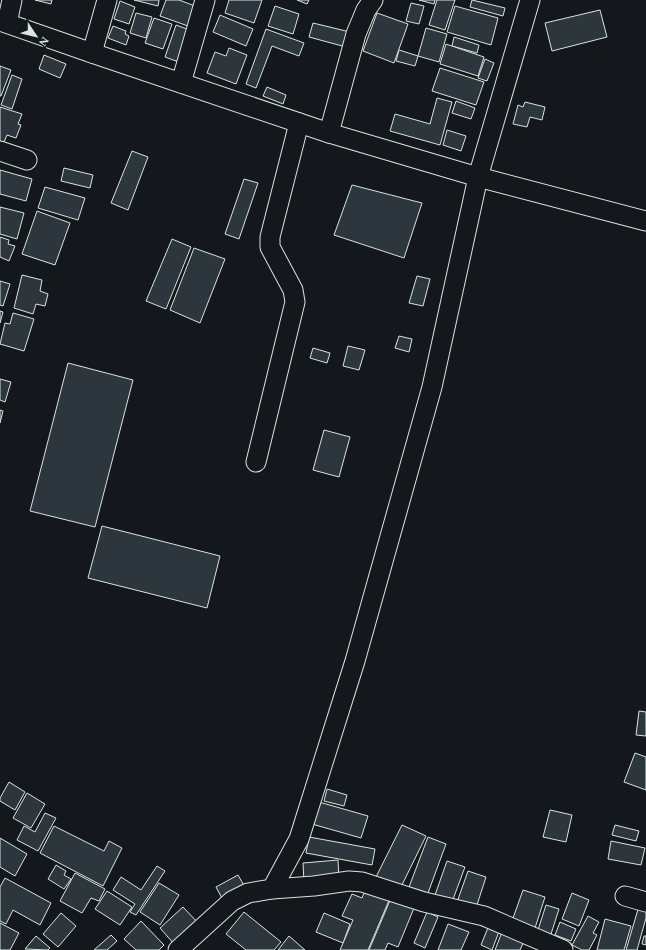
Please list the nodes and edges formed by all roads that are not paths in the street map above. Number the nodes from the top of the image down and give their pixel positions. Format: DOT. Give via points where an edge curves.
graph roads {
  1 [pos="12,0"];
  2 [pos="107,0"];
  3 [pos="205,0"];
  4 [pos="373,0"];
  5 [pos="530,0"];
  6 [pos="4,22"];
  7 [pos="92,53"];
  8 [pos="181,83"];
  9 [pos="298,123"];
  10 [pos="329,133"];
  11 [pos="0,151"];
  12 [pos="27,160"];
  13 [pos="478,177"];
  14 [pos="646,221"];
  15 [pos="256,462"];
  16 [pos="272,889"];
  17 [pos="625,896"];
  18 [pos="646,902"];
  19 [pos="178,950"];
  20 [pos="563,950"];
  1 -- 6 [label="street"];
  2 -- 7 [label="street"];
  3 -- 8 [label="street"];
  4 -- 10 [label="street" via="356,34"];
  5 -- 13 [label="street"];
  6 -- 7 [label="street"];
  7 -- 8 [label="street"];
  8 -- 9 [label="street"];
  9 -- 10 [label="street"];
  9 -- 15 [label="street" via="270,237 270,247 293,290 295,302"];
  10 -- 13 [label="street"];
  11 -- 12 [label="street"];
  13 -- 14 [label="street"];
  13 -- 16 [label="street" via="432,387 358,653 300,839"];
  16 -- 19 [label="street" via="248,893 232,901"];
  16 -- 20 [label="street" via="349,881 362,882 424,902 484,916"];
  17 -- 18 [label="street"];
}
